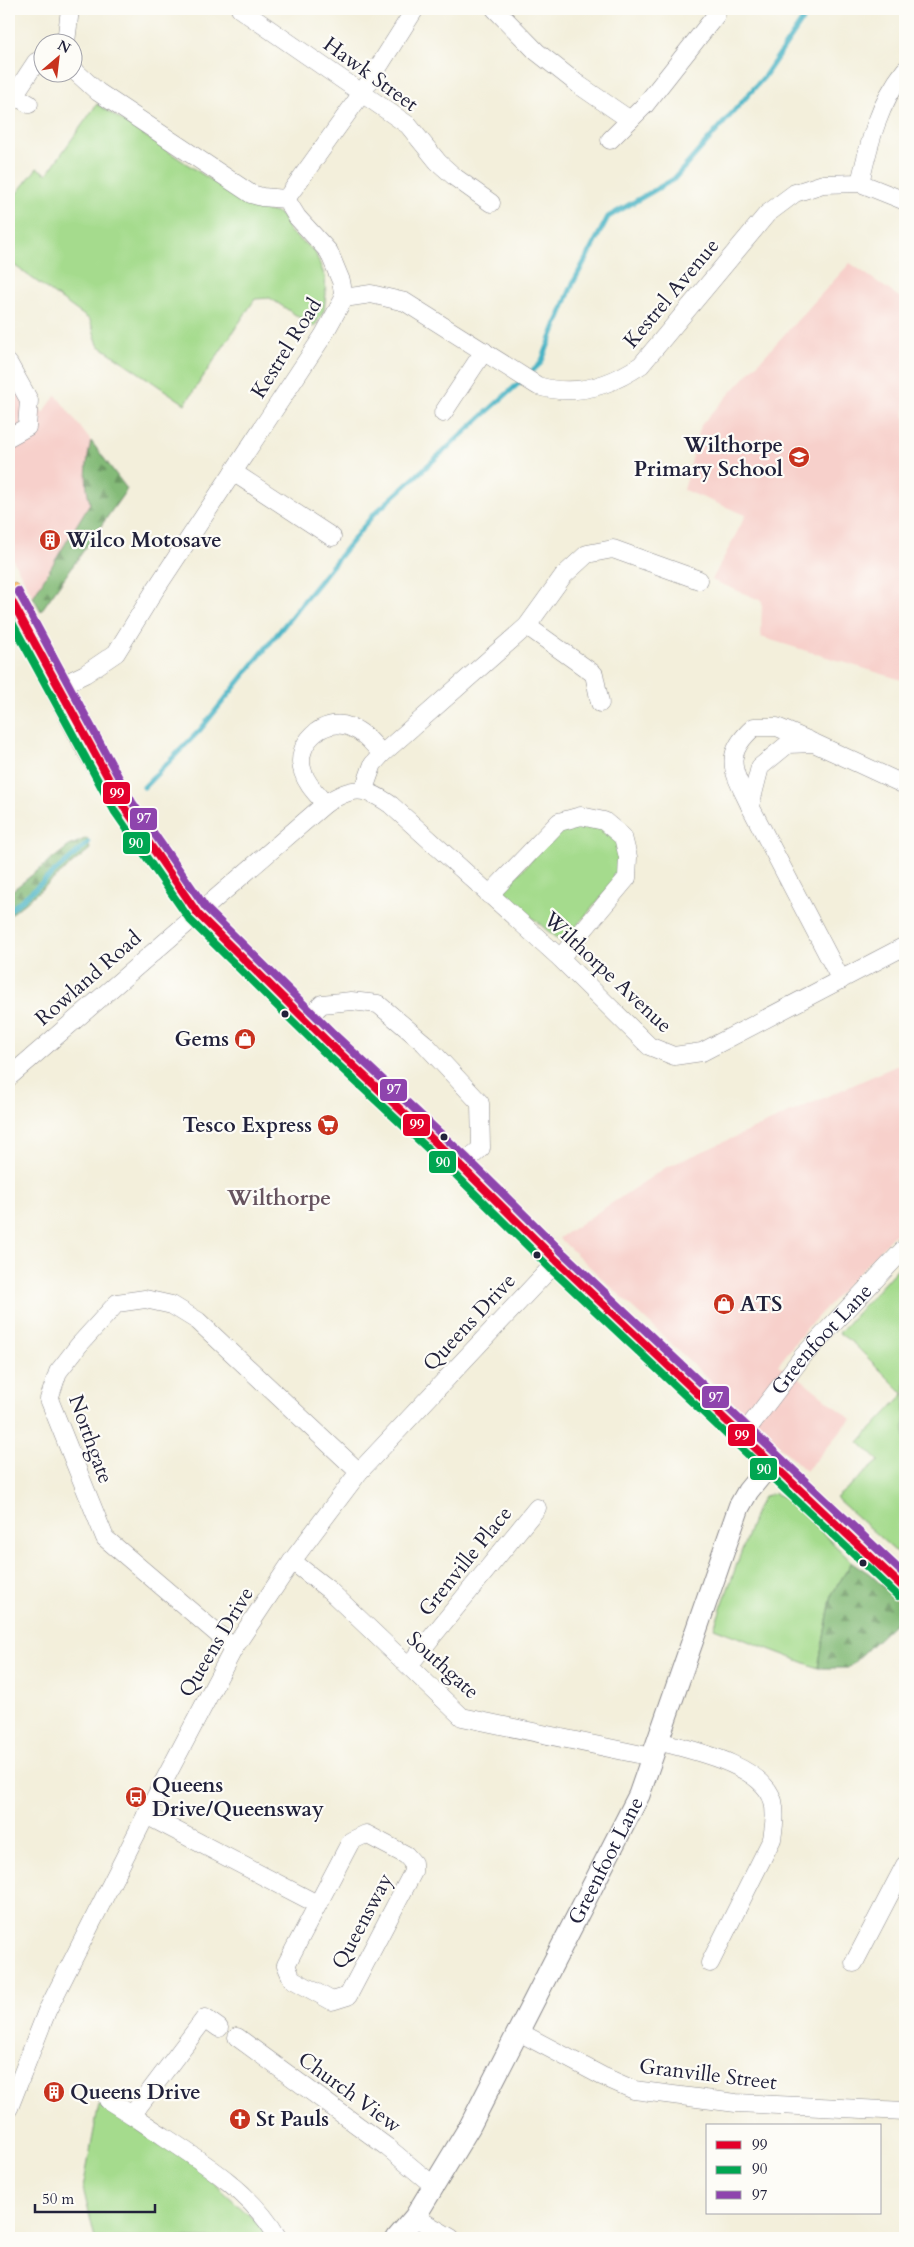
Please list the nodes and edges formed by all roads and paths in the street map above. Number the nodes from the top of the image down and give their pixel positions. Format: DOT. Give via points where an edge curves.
graph roads {
  1 [pos="70,9"];
  2 [pos="240,9"];
  3 [pos="415,9"];
  4 [pos="495,9"];
  5 [pos="716,15"];
  6 [pos="67,32"];
  7 [pos="32,70"];
  8 [pos="905,70"];
  9 [pos="82,78"];
  10 [pos="362,93"];
  11 [pos="17,100"];
  12 [pos="630,120"];
  13 [pos="610,140"];
  14 [pos="860,183"];
  15 [pos="286,198"];
  16 [pos="905,201"];
  17 [pos="491,203"];
  18 [pos="344,298"];
  19 [pos="484,351"];
  20 [pos="9,364"];
  21 [pos="442,412"];
  22 [pos="9,437"];
  23 [pos="233,472"];
  24 [pos="332,537"];
  25 [pos="699,580"];
  26 [pos="9,596"];
  27 [pos="526,626"];
  28 [pos="58,687"];
  29 [pos="600,703"];
  30 [pos="814,743"];
  31 [pos="382,754"];
  32 [pos="905,785"];
  33 [pos="364,790"];
  34 [pos="326,804"];
  35 [pos="750,806"];
  36 [pos="489,895"];
  37 [pos="198,914"];
  38 [pos="905,946"];
  39 [pos="560,958"];
  40 [pos="841,980"];
  41 [pos="305,1020"];
  42 [pos="9,1077"];
  43 [pos="461,1166"];
  44 [pos="905,1248"];
  45 [pos="556,1261"];
  46 [pos="743,1435"];
  47 [pos="771,1463"];
  48 [pos="359,1472"];
  49 [pos="536,1508"];
  50 [pos="292,1561"];
  51 [pos="905,1588"];
  52 [pos="234,1648"];
  53 [pos="409,1665"];
  54 [pos="655,1749"];
  55 [pos="146,1815"];
  56 [pos="905,1865"];
  57 [pos="317,1904"];
  58 [pos="710,1963"];
  59 [pos="854,1963"];
  60 [pos="219,2028"];
  61 [pos="519,2032"];
  62 [pos="237,2037"];
  63 [pos="11,2097"];
  64 [pos="108,2100"];
  65 [pos="905,2112"];
  66 [pos="132,2115"];
  67 [pos="434,2186"];
  68 [pos="415,2217"];
  69 [pos="278,2238"];
  70 [pos="396,2238"];
  71 [pos="451,2238"];
  1 -- 6 [label="street"];
  2 -- 10 [label="street, Hawk Street"];
  3 -- 10 [label="street"];
  4 -- 12 [label="street" via="537,52"];
  5 -- 12 [label="street"];
  7 -- 11 [label="street"];
  8 -- 14 [label="street" via="882,108 869,143"];
  9 -- 15 [label="street" via="98,92 251,194"];
  10 -- 15 [label="street"];
  10 -- 17 [label="street, Hawk Street" via="408,125 438,162"];
  12 -- 13 [label="street"];
  14 -- 16 [label="street, Kestrel Avenue"];
  14 -- 19 [label="street, Kestrel Avenue" via="823,184 795,194 768,214 647,358 626,375 592,388 553,390 538,386"];
  15 -- 18 [label="street, Kestrel Road" via="297,217 329,252 341,280"];
  18 -- 19 [label="street, Kestrel Avenue" via="371,294 405,302"];
  18 -- 23 [label="street, Kestrel Road" via="323,336"];
  19 -- 21 [label="street"];
  20 -- 22 [label="street" via="29,400 27,427"];
  23 -- 24 [label="street"];
  23 -- 28 [label="street, Kestrel Road" via="116,653"];
  25 -- 27 [label="street" via="613,549 587,554 563,576"];
  26 -- 28 [label="highway"];
  27 -- 29 [label="street" via="594,674"];
  27 -- 31 [label="street"];
  28 -- 37 [label="highway" via="124,807"];
  30 -- 32 [label="street"];
  30 -- 35 [label="street" via="788,744 760,767"];
  30 -- 35 [label="street" via="777,726 754,727 742,737 735,751 733,771"];
  31 -- 33 [label="street" via="373,764"];
  31 -- 34 [label="street" via="360,731 348,726 335,724 312,735 301,757 302,770 306,782"];
  33 -- 34 [label="street" via="351,790"];
  33 -- 36 [label="street, Wilthorpe Avenue" via="392,805"];
  34 -- 37 [label="street"];
  35 -- 40 [label="street"];
  36 -- 39 [label="street, Wilthorpe Avenue"];
  36 -- 39 [label="street" via="559,822 581,816 604,821 622,838 628,857 627,878"];
  37 -- 41 [label="highway"];
  37 -- 42 [label="street, Rowland Road"];
  38 -- 40 [label="street, Wilthorpe Avenue"];
  39 -- 40 [label="street, Wilthorpe Avenue" via="649,1046 674,1056 702,1052"];
  41 -- 43 [label="highway"];
  41 -- 43 [label="street" via="322,1004 351,1001 378,1004 424,1043 480,1102 481,1148"];
  43 -- 45 [label="highway"];
  44 -- 46 [label="street, Greenfoot Lane" via="803,1356"];
  45 -- 46 [label="highway"];
  45 -- 48 [label="street, Queens Drive"];
  46 -- 47 [label="highway"];
  47 -- 51 [label="highway"];
  47 -- 54 [label="street, Greenfoot Lane" via="739,1507"];
  48 -- 50 [label="street, Queens Drive"];
  48 -- 52 [label="street, Northgate" via="198,1321 172,1305 145,1299 117,1303 58,1372 49,1399 105,1538"];
  49 -- 53 [label="street, Grenville Place"];
  50 -- 52 [label="street, Queens Drive"];
  50 -- 53 [label="street, Southgate" via="329,1590"];
  52 -- 55 [label="street, Queens Drive"];
  53 -- 54 [label="street, Southgate" via="462,1717"];
  54 -- 58 [label="street, Southgate" via="710,1756 747,1771 772,1798 776,1818 772,1839"];
  54 -- 61 [label="street, Greenfoot Lane" via="639,1795"];
  55 -- 57 [label="street"];
  55 -- 63 [label="street, Queens Drive" via="48,2011"];
  56 -- 59 [label="street"];
  57 -- 57 [label="street, Queensway" via="350,1841 366,1834 413,1862 413,1872 348,1996 332,2001 292,1979 286,1965"];
  60 -- 66 [label="street" via="205,2018"];
  61 -- 65 [label="street, Granville Street" via="634,2090 736,2103"];
  61 -- 67 [label="street, Greenfoot Lane" via="470,2126"];
  62 -- 67 [label="street, Church View" via="387,2147"];
  64 -- 66 [label="street"];
  66 -- 69 [label="street" via="193,2154 248,2200"];
  67 -- 68 [label="street, Greenfoot Lane"];
  68 -- 70 [label="street, Greenfoot Lane"];
  68 -- 71 [label="street"];
}
